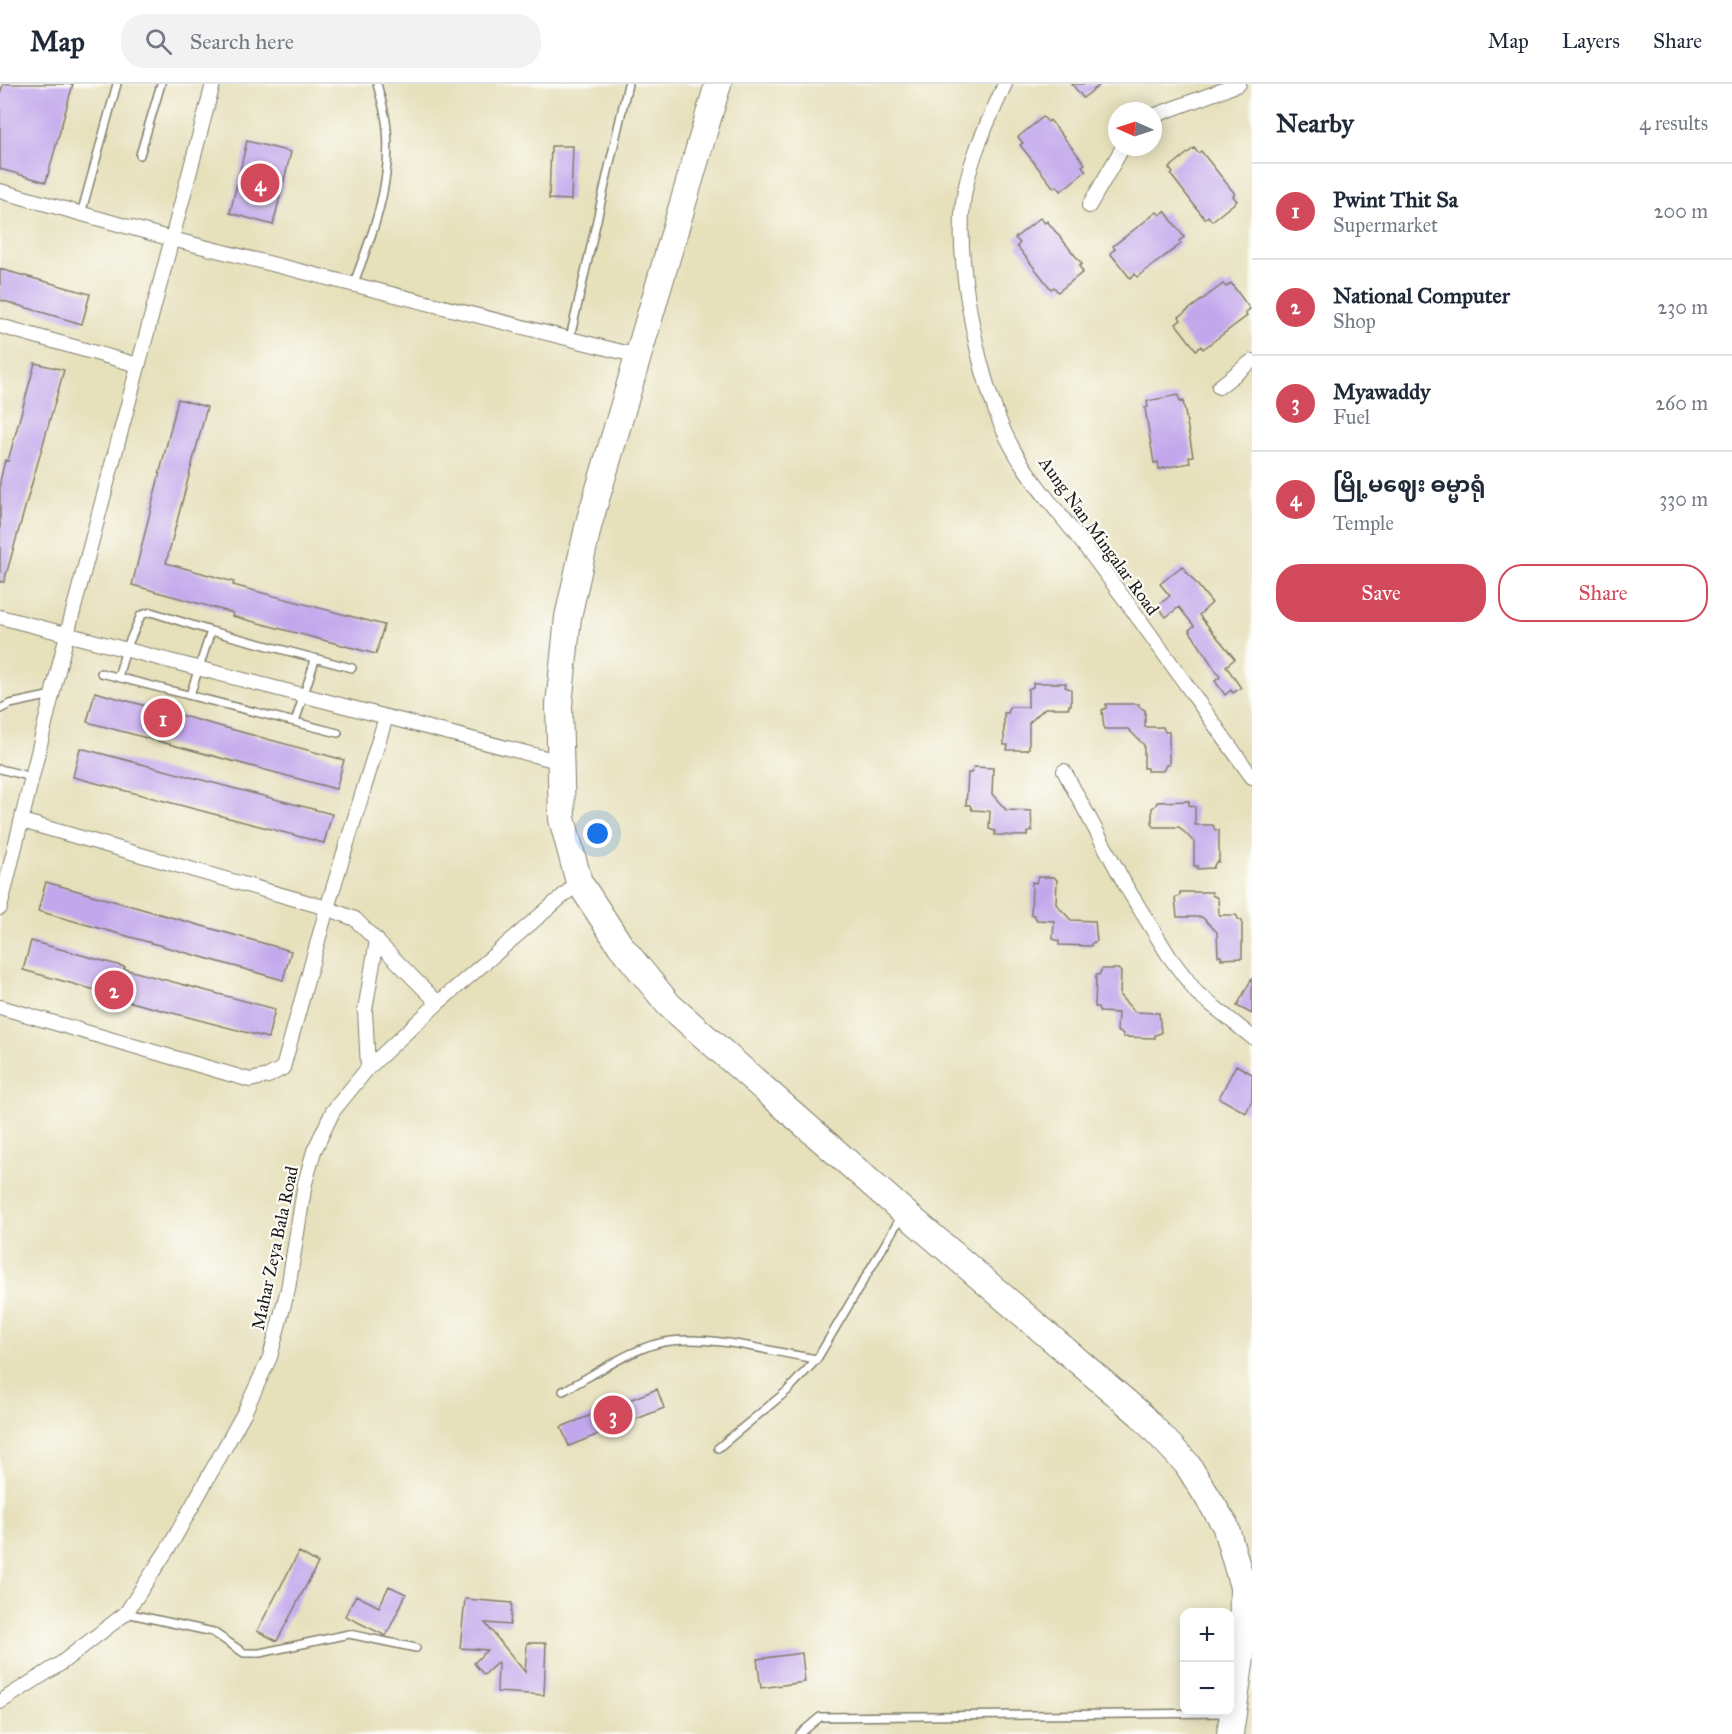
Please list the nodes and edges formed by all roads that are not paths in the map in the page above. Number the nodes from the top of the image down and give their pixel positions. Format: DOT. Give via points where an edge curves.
graph roads {
  1 [pos="117,84"];
  2 [pos="161,84"];
  3 [pos="213,84"];
  4 [pos="377,84"];
  5 [pos="628,84"];
  6 [pos="718,84"];
  7 [pos="1005,84"];
  8 [pos="1239,84"];
  9 [pos="1162,113"];
  10 [pos="140,155"];
  11 [pos="1118,156"];
  12 [pos="0,191"];
  13 [pos="1089,206"];
  14 [pos="81,214"];
  15 [pos="172,239"];
  16 [pos="353,285"];
  17 [pos="0,326"];
  18 [pos="570,339"];
  19 [pos="638,356"];
  20 [pos="1252,361"];
  21 [pos="138,364"];
  22 [pos="1219,387"];
  23 [pos="0,617"];
  24 [pos="211,631"];
  25 [pos="67,634"];
  26 [pos="126,649"];
  27 [pos="315,660"];
  28 [pos="199,668"];
  29 [pos="352,668"];
  30 [pos="101,673"];
  31 [pos="118,678"];
  32 [pos="52,695"];
  33 [pos="190,695"];
  34 [pos="304,696"];
  35 [pos="0,710"];
  36 [pos="386,717"];
  37 [pos="295,722"];
  38 [pos="338,733"];
  39 [pos="561,762"];
  40 [pos="0,769"];
  41 [pos="1064,771"];
  42 [pos="33,777"];
  43 [pos="1252,777"];
  44 [pos="22,821"];
  45 [pos="579,882"];
  46 [pos="3,885"];
  47 [pos="0,908"];
  48 [pos="327,908"];
  49 [pos="376,940"];
  50 [pos="438,1003"];
  51 [pos="0,1007"];
  52 [pos="1252,1036"];
  53 [pos="368,1068"];
  54 [pos="904,1212"];
  55 [pos="817,1359"];
  56 [pos="563,1391"];
  57 [pos="718,1448"];
  58 [pos="126,1613"];
  59 [pos="416,1648"];
  60 [pos="0,1702"];
  61 [pos="1231,1724"];
  62 [pos="800,1734"];
  1 -- 14 [label="lane"];
  2 -- 10 [label="lane"];
  3 -- 15 [label="street"];
  4 -- 16 [label="lane" via="387,128 388,161 382,203"];
  5 -- 18 [label="lane"];
  6 -- 19 [label="highway"];
  7 -- 43 [label="street, Aung Nan Mingalar Road" via="974,154 963,204 966,286 983,368 1000,422 1031,479 1087,549"];
  8 -- 9 [label="street"];
  11 -- 13 [label="street"];
  12 -- 14 [label="street"];
  14 -- 15 [label="street"];
  15 -- 16 [label="street"];
  15 -- 21 [label="street"];
  16 -- 18 [label="street"];
  17 -- 21 [label="street"];
  18 -- 19 [label="street"];
  19 -- 39 [label="highway" via="590,523 568,617 559,705"];
  20 -- 22 [label="street"];
  21 -- 25 [label="street"];
  23 -- 25 [label="street"];
  24 -- 26 [label="lane" via="151,612 141,615"];
  24 -- 27 [label="lane"];
  24 -- 28 [label="lane"];
  25 -- 26 [label="street"];
  25 -- 32 [label="street"];
  26 -- 28 [label="street"];
  26 -- 31 [label="lane"];
  27 -- 29 [label="lane"];
  27 -- 34 [label="lane"];
  28 -- 33 [label="lane"];
  28 -- 34 [label="street"];
  30 -- 31 [label="lane"];
  31 -- 33 [label="lane"];
  32 -- 35 [label="lane"];
  32 -- 42 [label="street"];
  33 -- 37 [label="lane"];
  34 -- 36 [label="street"];
  34 -- 37 [label="lane"];
  36 -- 39 [label="street"];
  36 -- 48 [label="street"];
  37 -- 38 [label="lane"];
  39 -- 45 [label="highway" via="562,819"];
  40 -- 42 [label="lane"];
  41 -- 52 [label="street" via="1168,956 1197,993"];
  42 -- 44 [label="street"];
  44 -- 46 [label="street"];
  44 -- 48 [label="street"];
  45 -- 50 [label="street, Mahar Zeya Bala Road"];
  45 -- 54 [label="highway" via="620,945 669,1005"];
  46 -- 47 [label="street"];
  48 -- 49 [label="street" via="355,919"];
  48 -- 51 [label="street" via="283,1068 268,1076 240,1078"];
  49 -- 50 [label="street"];
  49 -- 53 [label="street" via="365,1010"];
  50 -- 53 [label="street, Mahar Zeya Bala Road"];
  53 -- 58 [label="street, Mahar Zeya Bala Road" via="333,1112 314,1151 288,1289 270,1357 244,1413 171,1544"];
  54 -- 55 [label="lane"];
  54 -- 61 [label="highway" via="1141,1415 1187,1464 1225,1525 1243,1587 1242,1651"];
  55 -- 56 [label="lane" via="704,1341 670,1341 642,1349"];
  55 -- 57 [label="lane" via="788,1391"];
  58 -- 59 [label="lane" via="213,1632 244,1653 349,1634"];
  58 -- 60 [label="street, Mahar Zeya Bala Road" via="60,1664"];
  61 -- 62 [label="lane" via="820,1717"];
}
